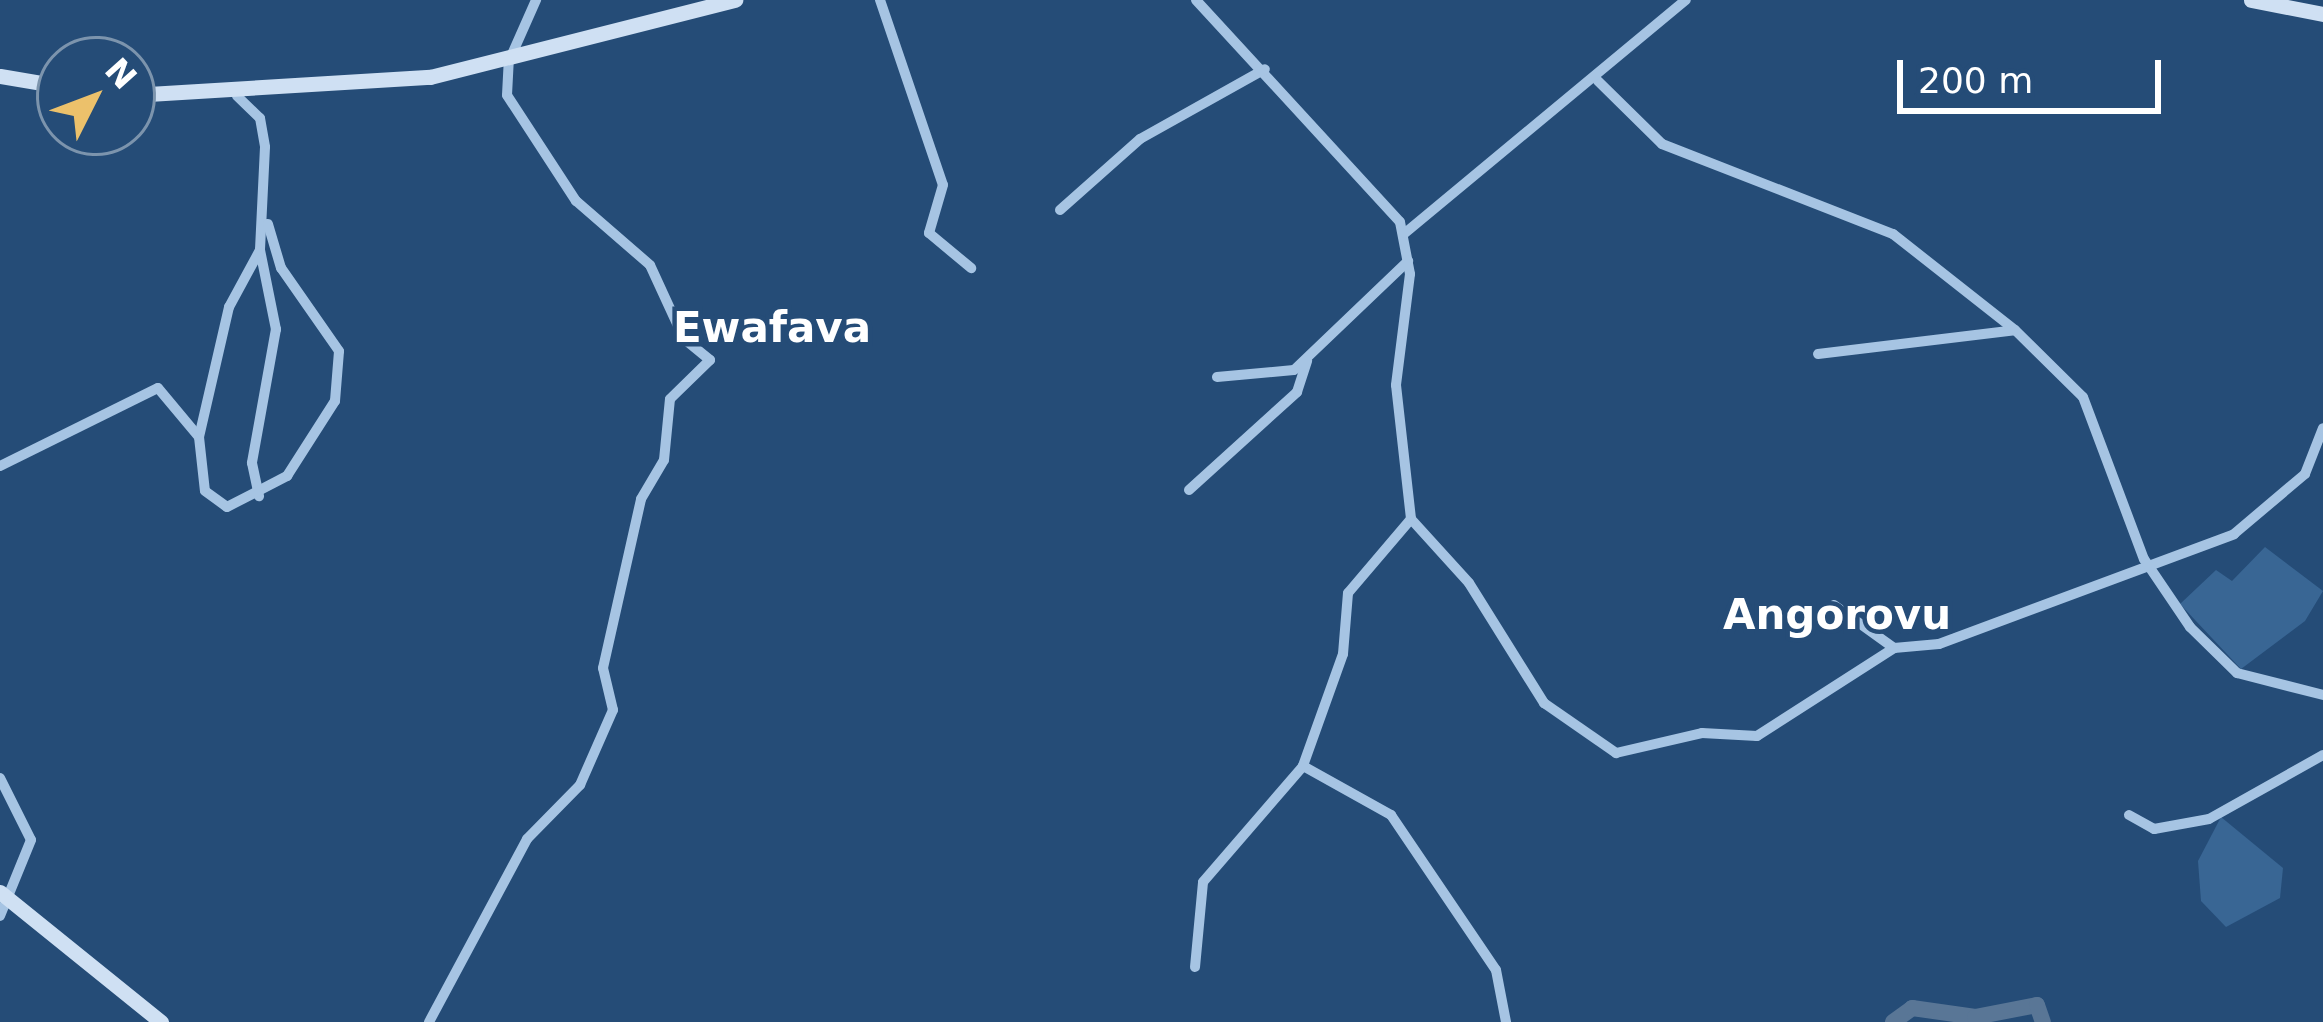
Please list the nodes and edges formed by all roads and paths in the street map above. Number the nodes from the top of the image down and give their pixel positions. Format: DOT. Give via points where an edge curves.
graph roads {
  1 [pos="536,0"];
  2 [pos="735,0"];
  3 [pos="880,0"];
  4 [pos="1196,0"];
  5 [pos="1686,0"];
  6 [pos="2252,0"];
  7 [pos="2316,8"];
  8 [pos="509,61"];
  9 [pos="1265,69"];
  10 [pos="0,76"];
  11 [pos="1598,81"];
  12 [pos="36,82"];
  13 [pos="156,95"];
  14 [pos="238,96"];
  15 [pos="1060,210"];
  16 [pos="268,224"];
  17 [pos="1405,233"];
  18 [pos="260,250"];
  19 [pos="1408,261"];
  20 [pos="970,268"];
  21 [pos="2015,330"];
  22 [pos="1818,354"];
  23 [pos="1307,361"];
  24 [pos="1217,377"];
  25 [pos="2323,428"];
  26 [pos="199,436"];
  27 [pos="0,466"];
  28 [pos="1190,490"];
  29 [pos="259,496"];
  30 [pos="1411,519"];
  31 [pos="2144,559"];
  32 [pos="1834,605"];
  33 [pos="1894,648"];
  34 [pos="2323,695"];
  35 [pos="2323,755"];
  36 [pos="1303,766"];
  37 [pos="0,778"];
  38 [pos="2129,815"];
  39 [pos="3,903"];
  40 [pos="1195,967"];
  41 [pos="161,1022"];
  42 [pos="429,1022"];
  43 [pos="1506,1022"];
  1 -- 8 [label="street"];
  2 -- 8 [label="street"];
  3 -- 20 [label="street" via="943,185 928,233"];
  4 -- 9 [label="street"];
  5 -- 11 [label="street"];
  6 -- 7 [label="street"];
  8 -- 14 [label="street"];
  8 -- 42 [label="street" via="508,95 554,172 601,229 650,266 684,339 710,359 670,399 664,460 641,500 603,668 613,710 580,785 527,839"];
  9 -- 15 [label="street" via="1115,156"];
  9 -- 17 [label="street"];
  10 -- 12 [label="street"];
  11 -- 17 [label="street"];
  11 -- 21 [label="street" via="1662,143 1893,234"];
  13 -- 14 [label="street"];
  14 -- 16 [label="street" via="260,118"];
  16 -- 18 [label="street"];
  16 -- 29 [label="street" via="339,368 333,416"];
  17 -- 19 [label="street"];
  18 -- 26 [label="street" via="229,307"];
  18 -- 29 [label="street" via="277,345 253,463"];
  19 -- 23 [label="street"];
  19 -- 30 [label="street" via="1395,340"];
  21 -- 22 [label="street"];
  21 -- 31 [label="street" via="2083,397"];
  23 -- 24 [label="street" via="1285,375"];
  23 -- 28 [label="street" via="1297,392"];
  25 -- 31 [label="street" via="2306,474 2258,520"];
  26 -- 27 [label="street" via="158,388"];
  26 -- 29 [label="street" via="214,502"];
  30 -- 33 [label="street" via="1469,583 1544,703 1616,753 1702,733 1757,736"];
  30 -- 36 [label="street" via="1348,593 1343,654"];
  31 -- 33 [label="street" via="1976,631"];
  31 -- 34 [label="street" via="2237,673"];
  32 -- 33 [label="street"];
  35 -- 38 [label="street" via="2209,819 2154,829"];
  36 -- 40 [label="street" via="1199,890"];
  36 -- 43 [label="street" via="1390,815 1492,963"];
  37 -- 39 [label="street" via="31,841"];
  39 -- 41 [label="street"];
}
